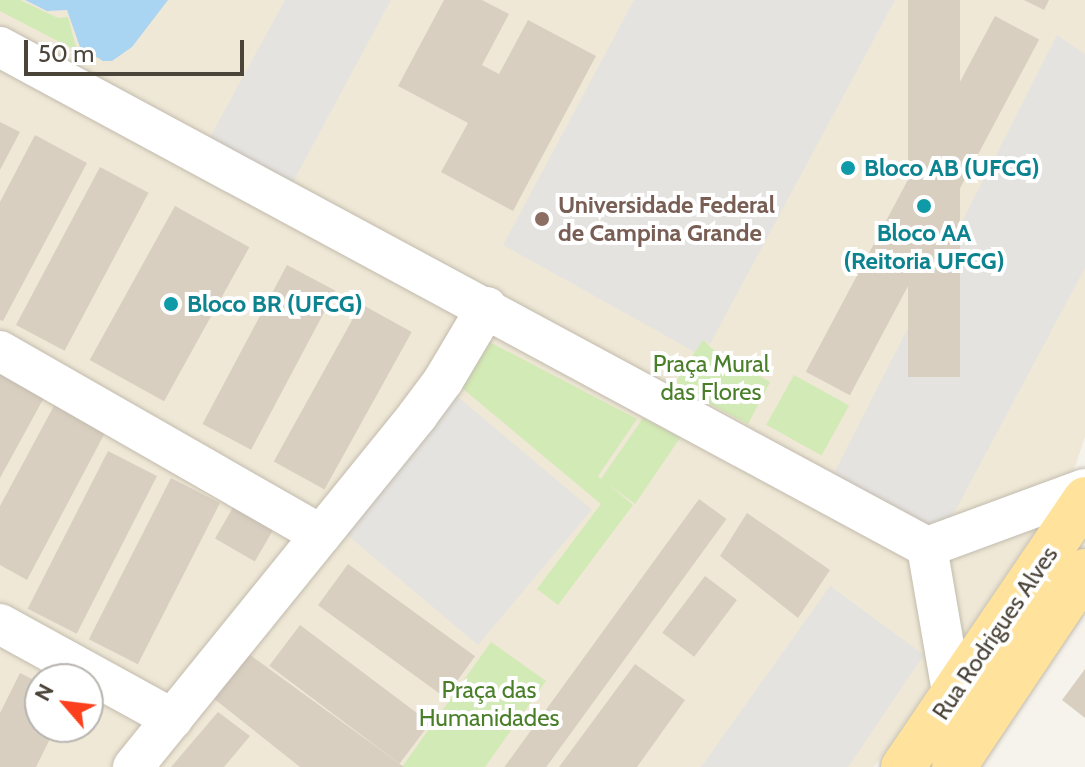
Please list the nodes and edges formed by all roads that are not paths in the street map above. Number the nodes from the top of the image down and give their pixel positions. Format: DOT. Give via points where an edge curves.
graph roads {
  1 [pos="0,47"];
  2 [pos="487,307"];
  3 [pos="0,351"];
  4 [pos="1085,489"];
  5 [pos="1085,499"];
  6 [pos="321,535"];
  7 [pos="927,547"];
  8 [pos="1085,571"];
  9 [pos="0,624"];
  10 [pos="953,698"];
  11 [pos="173,719"];
  12 [pos="133,767"];
  13 [pos="903,767"];
  14 [pos="954,767"];
  1 -- 2 [label="lane"];
  2 -- 6 [label="lane" via="433,396"];
  2 -- 7 [label="lane"];
  3 -- 6 [label="lane"];
  4 -- 7 [label="lane"];
  5 -- 10 [label="main road, Rua Rodrigues Alves"];
  6 -- 11 [label="lane"];
  7 -- 10 [label="lane"];
  8 -- 14 [label="main road, Rua Rodrigues Alves"];
  9 -- 11 [label="lane"];
  10 -- 13 [label="main road, Rua Rodrigues Alves"];
  11 -- 12 [label="lane"];
}
